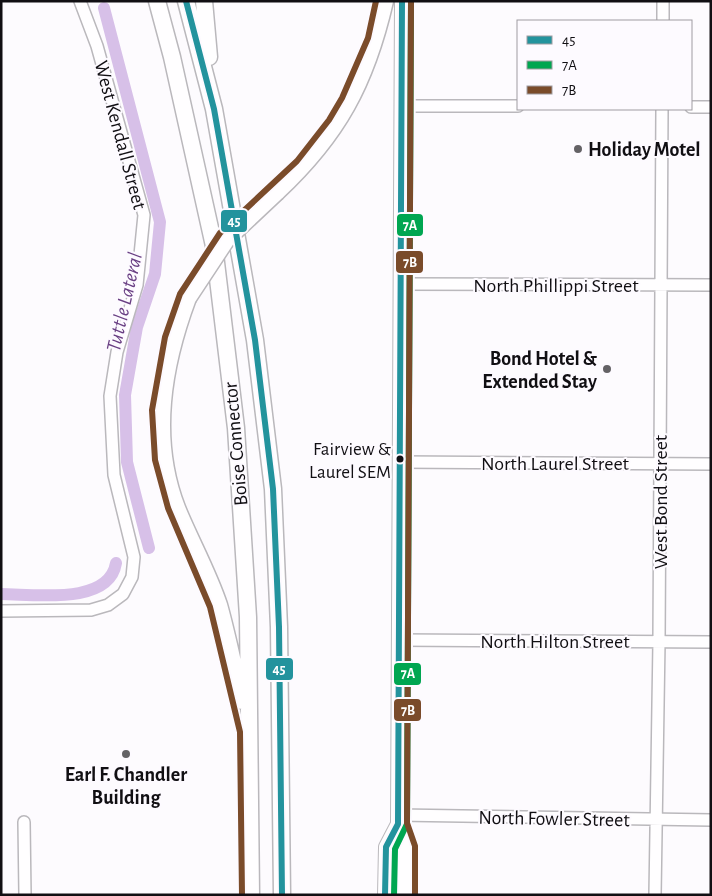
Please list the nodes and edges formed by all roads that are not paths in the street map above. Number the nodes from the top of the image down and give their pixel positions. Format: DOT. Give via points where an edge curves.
graph roads {
  1 [pos="80,1"];
  2 [pos="145,1"];
  3 [pos="157,1"];
  4 [pos="186,1"];
  5 [pos="204,1"];
  6 [pos="385,1"];
  7 [pos="402,1"];
  8 [pos="663,1"];
  9 [pos="662,20"];
  10 [pos="172,57"];
  11 [pos="401,106"];
  12 [pos="517,106"];
  13 [pos="692,107"];
  14 [pos="711,107"];
  15 [pos="214,109"];
  16 [pos="662,110"];
  17 [pos="401,284"];
  18 [pos="661,285"];
  19 [pos="711,285"];
  20 [pos="400,462"];
  21 [pos="660,463"];
  22 [pos="711,464"];
  23 [pos="1,611"];
  24 [pos="399,640"];
  25 [pos="660,642"];
  26 [pos="711,642"];
  27 [pos="250,731"];
  28 [pos="398,819"];
  29 [pos="657,820"];
  30 [pos="711,820"];
  31 [pos="24,822"];
  32 [pos="25,895"];
  33 [pos="251,895"];
  34 [pos="282,895"];
  35 [pos="385,895"];
  36 [pos="406,895"];
  37 [pos="655,895"];
  1 -- 23 [label="street, West Kendall Street" via="97,46 144,214 137,285 117,352 110,396 114,475 134,557 132,577 123,594 108,605 91,610"];
  2 -- 10 [label="highway"];
  3 -- 10 [label="highway, Boise Connector"];
  4 -- 15 [label="highway, Boise Connector"];
  5 -- 15 [label="highway"];
  6 -- 27 [label="highway, bridge" via="376,41 350,102 322,146 304,167 227,239 188,298 173,338 161,411 164,459 176,506 218,604"];
  7 -- 11 [label="main road"];
  8 -- 9 [label="street"];
  10 -- 27 [label="highway, Boise Connector" via="214,246 236,428 248,617"];
  11 -- 12 [label="street"];
  11 -- 17 [label="main road"];
  13 -- 14 [label="street"];
  15 -- 34 [label="highway, Boise Connector" via="255,340 273,489"];
  16 -- 18 [label="street, West Bond Street"];
  17 -- 18 [label="street, North Phillippi Street"];
  17 -- 20 [label="main road"];
  18 -- 19 [label="street, North Phillippi Street"];
  18 -- 21 [label="street, West Bond Street"];
  20 -- 21 [label="street, North Laurel Street"];
  20 -- 24 [label="main road"];
  21 -- 22 [label="street, North Laurel Street"];
  21 -- 25 [label="street, West Bond Street"];
  24 -- 25 [label="street, North Hilton Street"];
  24 -- 28 [label="main road"];
  25 -- 26 [label="street, North Hilton Street"];
  25 -- 29 [label="street, West Bond Street"];
  27 -- 33 [label="highway, Boise Connector"];
  28 -- 29 [label="street, North Fowler Street"];
  28 -- 35 [label="main road" via="386,847"];
  28 -- 36 [label="main road" via="406,847"];
  29 -- 30 [label="street, North Fowler Street"];
  29 -- 37 [label="street, West Bond Street"];
  31 -- 32 [label="street"];
}
